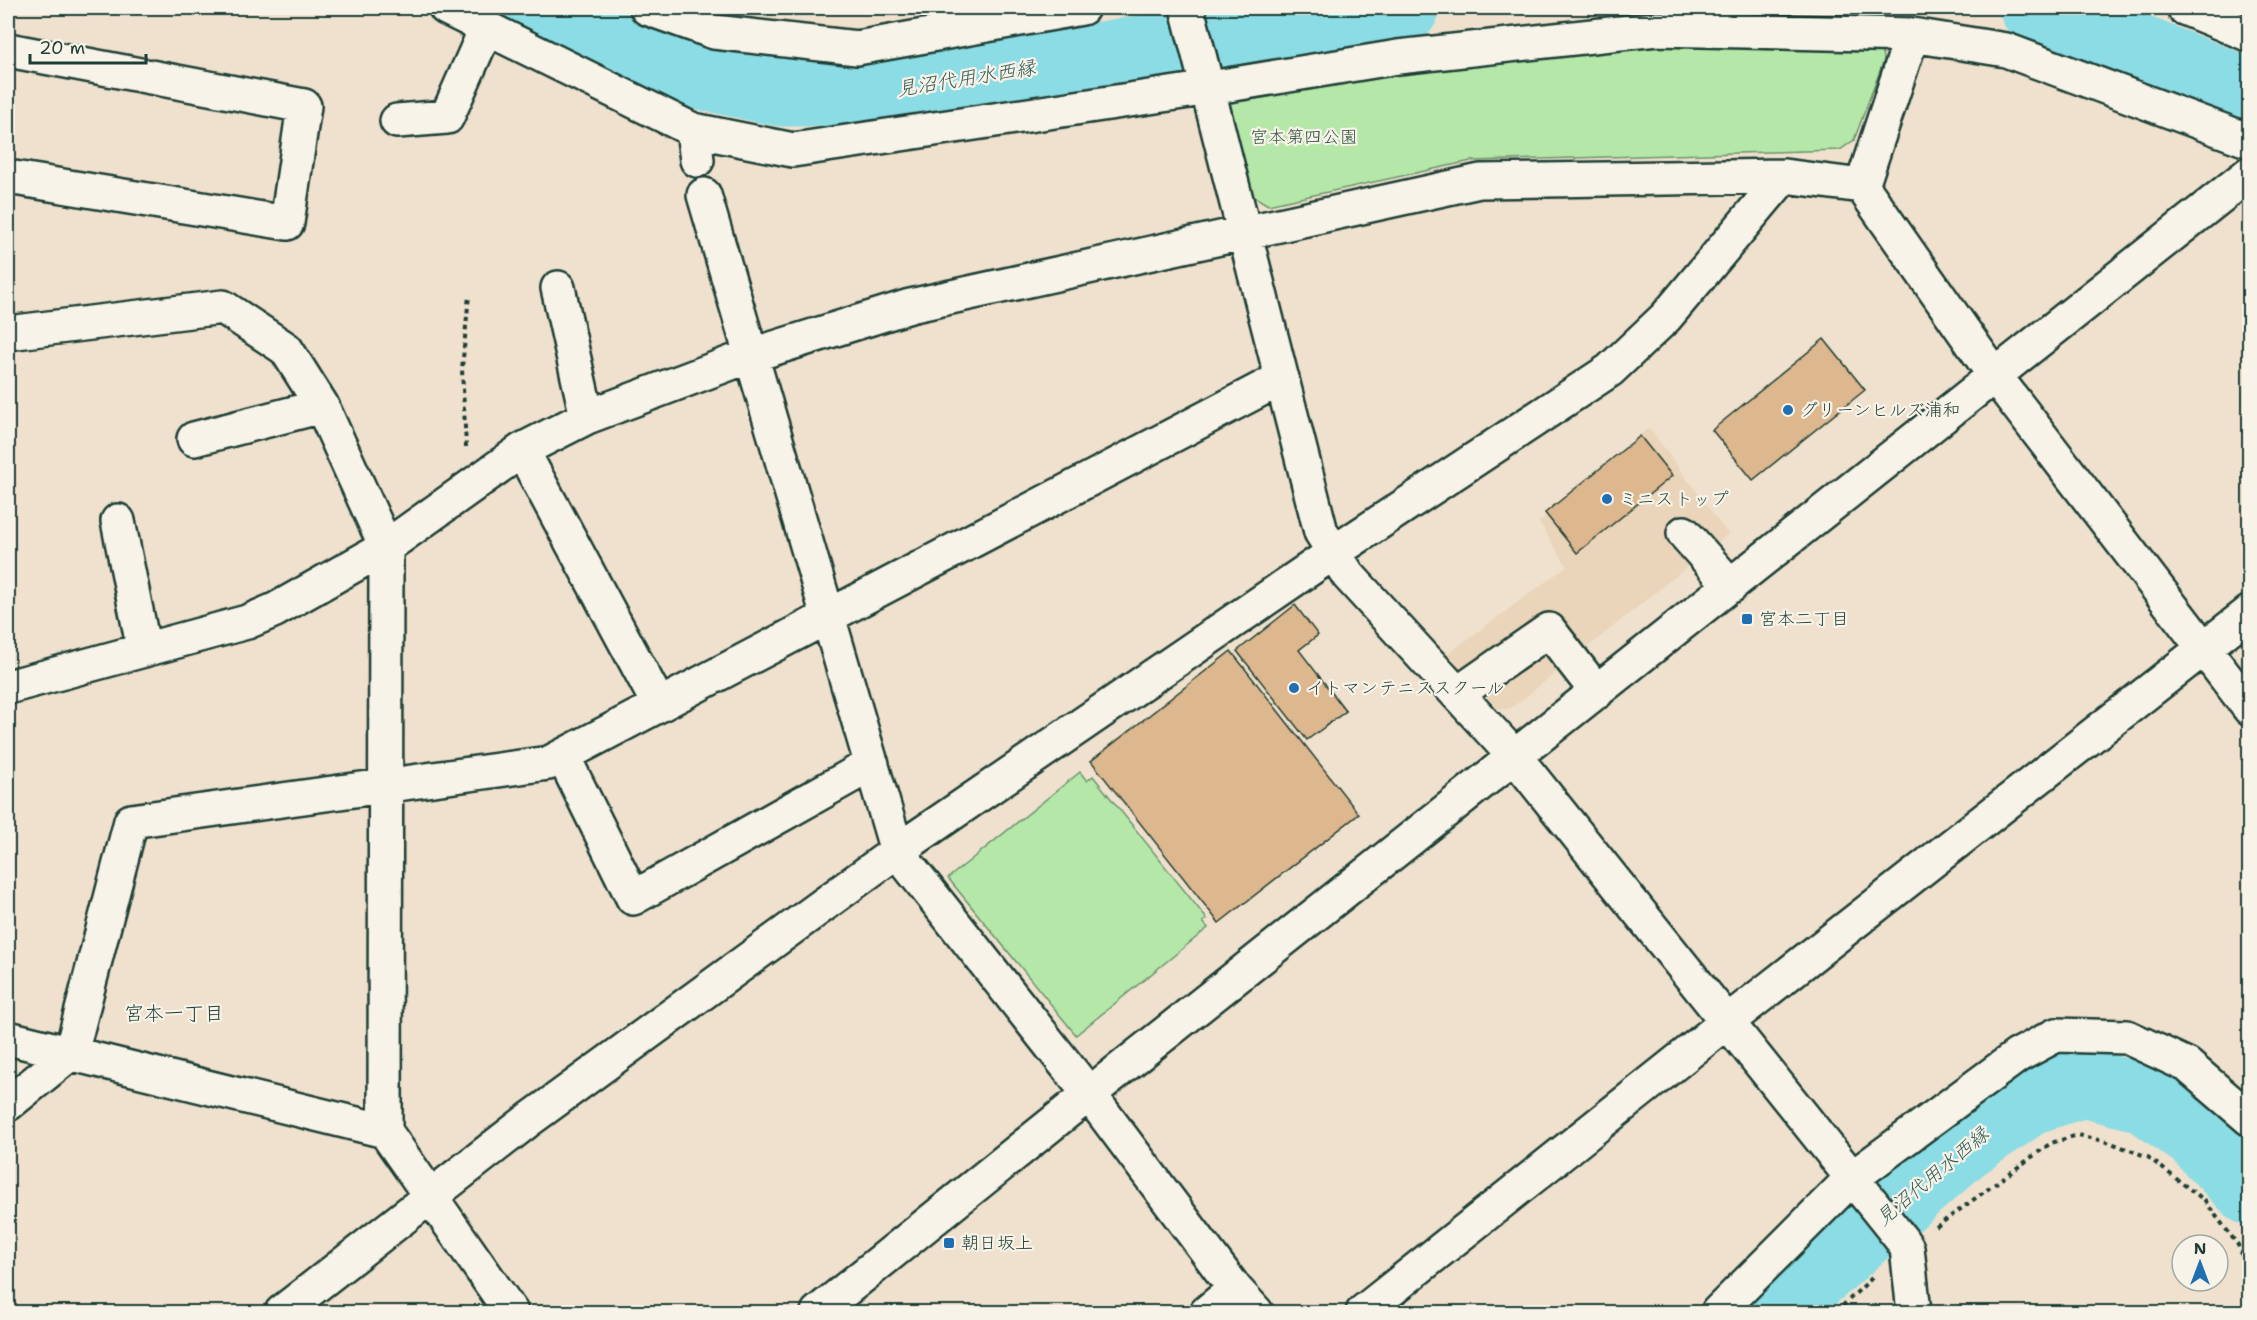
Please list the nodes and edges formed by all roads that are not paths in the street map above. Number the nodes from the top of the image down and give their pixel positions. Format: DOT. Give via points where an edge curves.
graph roads {
  1 [pos="446,8"];
  2 [pos="647,8"];
  3 [pos="1082,8"];
  4 [pos="1187,8"];
  5 [pos="2184,8"];
  6 [pos="486,29"];
  7 [pos="1912,35"];
  8 [pos="2250,35"];
  9 [pos="8,50"];
  10 [pos="1208,80"];
  11 [pos="398,121"];
  12 [pos="2250,141"];
  13 [pos="2250,173"];
  14 [pos="1784,176"];
  15 [pos="8,177"];
  16 [pos="1862,186"];
  17 [pos="704,195"];
  18 [pos="1245,234"];
  19 [pos="558,288"];
  20 [pos="8,333"];
  21 [pos="752,355"];
  22 [pos="1995,376"];
  23 [pos="1282,378"];
  24 [pos="322,405"];
  25 [pos="586,417"];
  26 [pos="194,439"];
  27 [pos="522,450"];
  28 [pos="118,521"];
  29 [pos="1684,533"];
  30 [pos="386,547"];
  31 [pos="1333,553"];
  32 [pos="1731,586"];
  33 [pos="2250,612"];
  34 [pos="829,617"];
  35 [pos="2204,649"];
  36 [pos="144,650"];
  37 [pos="8,687"];
  38 [pos="1597,692"];
  39 [pos="1457,694"];
  40 [pos="659,705"];
  41 [pos="2250,709"];
  42 [pos="563,756"];
  43 [pos="1516,758"];
  44 [pos="872,764"];
  45 [pos="385,786"];
  46 [pos="897,851"];
  47 [pos="1727,1023"];
  48 [pos="8,1038"];
  49 [pos="71,1053"];
  50 [pos="1089,1094"];
  51 [pos="8,1104"];
  52 [pos="2250,1119"];
  53 [pos="385,1131"];
  54 [pos="1857,1184"];
  55 [pos="432,1196"];
  56 [pos="1245,1301"];
  57 [pos="282,1312"];
  58 [pos="511,1312"];
  59 [pos="818,1312"];
  60 [pos="1207,1312"];
  61 [pos="1364,1312"];
  62 [pos="1718,1312"];
  63 [pos="1914,1312"];
  1 -- 6 [label="street"];
  2 -- 3 [label="street" via="714,32 856,48"];
  4 -- 10 [label="street"];
  5 -- 8 [label="street"];
  6 -- 10 [label="street" via="695,145 793,150"];
  6 -- 11 [label="street" via="447,117"];
  7 -- 10 [label="street" via="1657,29"];
  7 -- 12 [label="street" via="2006,50"];
  7 -- 16 [label="street"];
  9 -- 15 [label="street" via="304,106 287,224"];
  10 -- 18 [label="street"];
  13 -- 22 [label="street"];
  14 -- 16 [label="street"];
  14 -- 18 [label="street" via="1480,181"];
  14 -- 31 [label="street" via="1666,317 1610,370"];
  16 -- 22 [label="street"];
  17 -- 21 [label="street"];
  18 -- 21 [label="street" via="910,306"];
  18 -- 23 [label="street"];
  19 -- 25 [label="street"];
  20 -- 24 [label="street" via="223,307 286,349"];
  21 -- 25 [label="street"];
  21 -- 34 [label="street"];
  22 -- 32 [label="street"];
  22 -- 35 [label="street"];
  23 -- 31 [label="street" via="1321,532"];
  23 -- 34 [label="street"];
  24 -- 26 [label="street"];
  24 -- 30 [label="street"];
  25 -- 27 [label="street"];
  27 -- 30 [label="street"];
  27 -- 40 [label="street"];
  28 -- 36 [label="street"];
  29 -- 32 [label="street"];
  30 -- 36 [label="street" via="247,622"];
  30 -- 45 [label="street"];
  31 -- 39 [label="street" via="1348,575"];
  31 -- 46 [label="street"];
  32 -- 38 [label="street"];
  33 -- 35 [label="street"];
  34 -- 40 [label="street"];
  34 -- 44 [label="street"];
  35 -- 41 [label="street"];
  35 -- 47 [label="street"];
  36 -- 37 [label="street"];
  38 -- 39 [label="street" via="1549,630"];
  38 -- 43 [label="street"];
  39 -- 43 [label="street"];
  40 -- 42 [label="street"];
  42 -- 44 [label="street" via="633,898"];
  42 -- 45 [label="street" via="549,763"];
  43 -- 47 [label="street"];
  43 -- 50 [label="street"];
  44 -- 46 [label="street"];
  45 -- 49 [label="street" via="131,821"];
  45 -- 53 [label="street"];
  46 -- 50 [label="street"];
  46 -- 55 [label="street" via="526,1122"];
  47 -- 54 [label="street"];
  47 -- 61 [label="street"];
  48 -- 49 [label="street"];
  49 -- 51 [label="street"];
  49 -- 53 [label="street"];
  50 -- 56 [label="street"];
  50 -- 59 [label="street"];
  52 -- 54 [label="street" via="2187,1065 2127,1037 2056,1035 2017,1056"];
  53 -- 55 [label="street"];
  54 -- 62 [label="street"];
  54 -- 63 [label="street" via="1904,1243"];
  55 -- 57 [label="street"];
  55 -- 58 [label="street"];
  56 -- 60 [label="street"];
}
